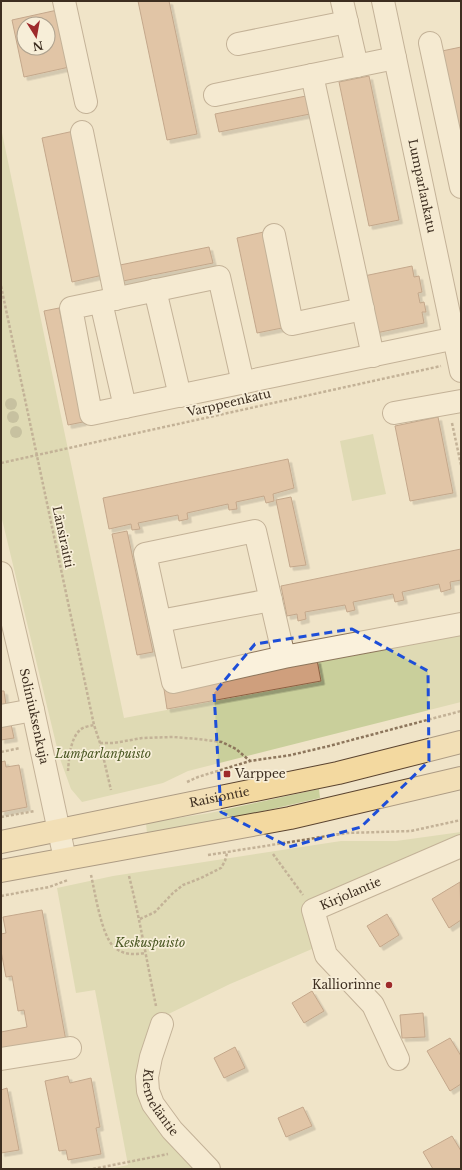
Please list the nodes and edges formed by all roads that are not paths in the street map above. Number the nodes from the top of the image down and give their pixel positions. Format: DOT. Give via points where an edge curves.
graph roads {
  1 [pos="64,1"];
  2 [pos="383,1"];
  3 [pos="345,11"];
  4 [pos="430,43"];
  5 [pos="238,44"];
  6 [pos="395,58"];
  7 [pos="357,66"];
  8 [pos="312,75"];
  9 [pos="215,95"];
  10 [pos="86,102"];
  11 [pos="82,132"];
  12 [pos="461,187"];
  13 [pos="274,235"];
  14 [pos="155,290"];
  15 [pos="108,300"];
  16 [pos="363,309"];
  17 [pos="458,338"];
  18 [pos="373,356"];
  19 [pos="460,367"];
  20 [pos="242,383"];
  21 [pos="180,396"];
  22 [pos="461,401"];
  23 [pos="125,407"];
  24 [pos="394,413"];
  25 [pos="1,573"];
  26 [pos="271,600"];
  27 [pos="160,621"];
  28 [pos="461,624"];
  29 [pos="284,657"];
  30 [pos="33,710"];
  31 [pos="1,716"];
  32 [pos="461,742"];
  33 [pos="461,778"];
  34 [pos="59,831"];
  35 [pos="1,842"];
  36 [pos="461,846"];
  37 [pos="68,870"];
  38 [pos="1,871"];
  39 [pos="162,1024"];
  40 [pos="70,1048"];
  41 [pos="1,1059"];
  42 [pos="398,1059"];
  43 [pos="209,1169"];
  1 -- 10 [label="street"];
  2 -- 6 [label="street, Lumparlankatu"];
  3 -- 5 [label="street"];
  3 -- 7 [label="street"];
  4 -- 12 [label="street"];
  6 -- 7 [label="street"];
  6 -- 17 [label="street, Lumparlankatu"];
  7 -- 8 [label="street"];
  8 -- 9 [label="street"];
  8 -- 16 [label="street"];
  11 -- 15 [label="street"];
  13 -- 16 [label="street" via="292,324"];
  14 -- 15 [label="street"];
  14 -- 20 [label="street" via="219,277"];
  14 -- 21 [label="street"];
  15 -- 23 [label="street"];
  15 -- 23 [label="street" via="71,308 91,414"];
  16 -- 18 [label="street"];
  17 -- 18 [label="street"];
  17 -- 19 [label="street, Lumparlankatu"];
  18 -- 20 [label="street"];
  20 -- 21 [label="street"];
  21 -- 23 [label="street"];
  22 -- 24 [label="street"];
  25 -- 30 [label="street, Soliniuksenkuja"];
  26 -- 27 [label="street"];
  26 -- 27 [label="street" via="255,531 145,554"];
  26 -- 29 [label="street"];
  27 -- 29 [label="street" via="173,682"];
  28 -- 29 [label="street"];
  30 -- 31 [label="street"];
  30 -- 34 [label="street, Soliniuksenkuja"];
  32 -- 34 [label="main road, Raisiontie" via="338,773"];
  33 -- 37 [label="main road"];
  34 -- 35 [label="main road, Raisiontie"];
  34 -- 37 [label="street, Soliniuksenkuja"];
  36 -- 42 [label="street, Kirjolantie" via="313,910 326,956 372,1005"];
  37 -- 38 [label="main road"];
  39 -- 43 [label="street, Klemeläntie" via="150,1057 148,1092 152,1104 172,1130"];
  40 -- 41 [label="street"];
}
